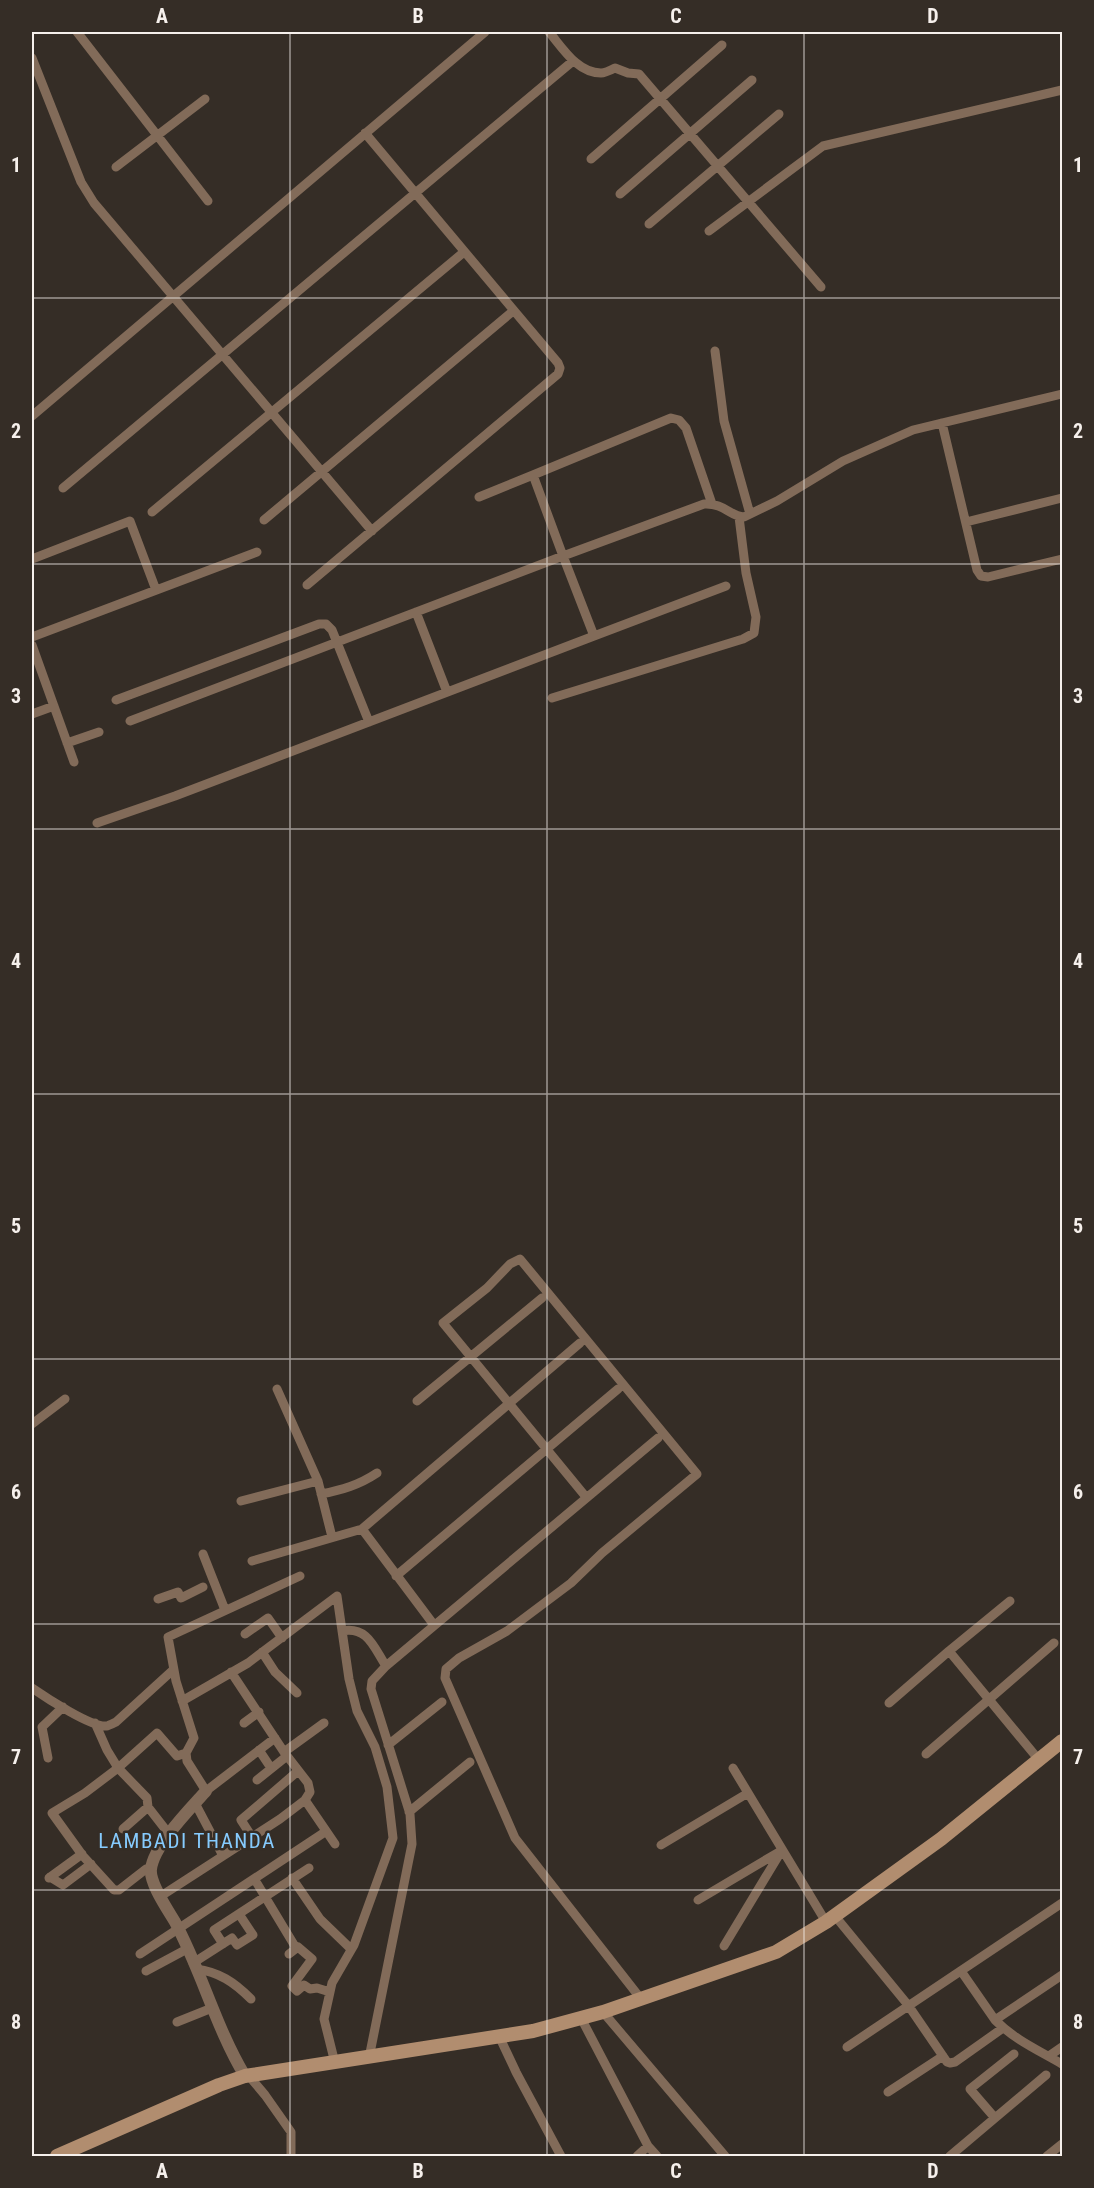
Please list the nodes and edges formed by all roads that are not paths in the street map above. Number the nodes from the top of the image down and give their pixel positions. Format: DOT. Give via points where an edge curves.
graph roads {
  1 [pos="77,32"];
  2 [pos="485,32"];
  3 [pos="549,32"];
  4 [pos="722,45"];
  5 [pos="32,58"];
  6 [pos="573,61"];
  7 [pos="752,80"];
  8 [pos="1062,90"];
  9 [pos="205,99"];
  10 [pos="661,99"];
  11 [pos="779,114"];
  12 [pos="365,133"];
  13 [pos="691,135"];
  14 [pos="158,136"];
  15 [pos="591,159"];
  16 [pos="717,166"];
  17 [pos="116,167"];
  18 [pos="415,193"];
  19 [pos="620,194"];
  20 [pos="208,201"];
  21 [pos="747,202"];
  22 [pos="649,224"];
  23 [pos="709,231"];
  24 [pos="464,252"];
  25 [pos="821,287"];
  26 [pos="173,296"];
  27 [pos="513,311"];
  28 [pos="715,351"];
  29 [pos="223,354"];
  30 [pos="1062,393"];
  31 [pos="272,413"];
  32 [pos="32,416"];
  33 [pos="942,423"];
  34 [pos="322,471"];
  35 [pos="533,476"];
  36 [pos="63,488"];
  37 [pos="479,497"];
  38 [pos="1062,498"];
  39 [pos="712,504"];
  40 [pos="152,512"];
  41 [pos="750,514"];
  42 [pos="739,516"];
  43 [pos="264,520"];
  44 [pos="966,522"];
  45 [pos="372,531"];
  46 [pos="257,552"];
  47 [pos="563,556"];
  48 [pos="32,559"];
  49 [pos="1062,559"];
  50 [pos="307,585"];
  51 [pos="726,586"];
  52 [pos="156,590"];
  53 [pos="416,612"];
  54 [pos="594,636"];
  55 [pos="32,637"];
  56 [pos="336,642"];
  57 [pos="32,645"];
  58 [pos="447,692"];
  59 [pos="552,698"];
  60 [pos="116,700"];
  61 [pos="54,706"];
  62 [pos="32,714"];
  63 [pos="130,721"];
  64 [pos="369,722"];
  65 [pos="99,732"];
  66 [pos="67,743"];
  67 [pos="74,762"];
  68 [pos="98,823"];
  69 [pos="542,1298"];
  70 [pos="580,1342"];
  71 [pos="470,1357"];
  72 [pos="277,1389"];
  73 [pos="618,1389"];
  74 [pos="65,1399"];
  75 [pos="417,1401"];
  76 [pos="509,1404"];
  77 [pos="32,1424"];
  78 [pos="658,1438"];
  79 [pos="547,1449"];
  80 [pos="377,1473"];
  81 [pos="318,1481"];
  82 [pos="321,1494"];
  83 [pos="586,1497"];
  84 [pos="241,1501"];
  85 [pos="362,1528"];
  86 [pos="332,1537"];
  87 [pos="203,1554"];
  88 [pos="252,1560"];
  89 [pos="300,1576"];
  90 [pos="396,1576"];
  91 [pos="203,1587"];
  92 [pos="158,1599"];
  93 [pos="1010,1601"];
  94 [pos="225,1610"];
  95 [pos="434,1625"];
  96 [pos="342,1631"];
  97 [pos="245,1634"];
  98 [pos="282,1638"];
  99 [pos="1054,1643"];
  100 [pos="949,1651"];
  101 [pos="262,1652"];
  102 [pos="386,1666"];
  103 [pos="173,1670"];
  104 [pos="231,1672"];
  105 [pos="32,1688"];
  106 [pos="297,1693"];
  107 [pos="989,1700"];
  108 [pos="182,1701"];
  109 [pos="442,1702"];
  110 [pos="889,1703"];
  111 [pos="63,1707"];
  112 [pos="259,1712"];
  113 [pos="94,1723"];
  114 [pos="244,1723"];
  115 [pos="324,1723"];
  116 [pos="275,1738"];
  117 [pos="1062,1741"];
  118 [pos="388,1745"];
  119 [pos="259,1750"];
  120 [pos="186,1753"];
  121 [pos="286,1754"];
  122 [pos="926,1754"];
  123 [pos="48,1758"];
  124 [pos="1039,1760"];
  125 [pos="471,1762"];
  126 [pos="118,1768"];
  127 [pos="271,1768"];
  128 [pos="733,1768"];
  129 [pos="298,1771"];
  130 [pos="257,1780"];
  131 [pos="206,1791"];
  132 [pos="748,1793"];
  133 [pos="305,1800"];
  134 [pos="195,1803"];
  135 [pos="148,1807"];
  136 [pos="409,1812"];
  137 [pos="123,1829"];
  138 [pos="326,1832"];
  139 [pos="169,1834"];
  140 [pos="252,1837"];
  141 [pos="335,1844"];
  142 [pos="662,1845"];
  143 [pos="782,1850"];
  144 [pos="81,1854"];
  145 [pos="223,1856"];
  146 [pos="91,1864"];
  147 [pos="309,1868"];
  148 [pos="150,1870"];
  149 [pos="292,1878"];
  150 [pos="255,1880"];
  151 [pos="161,1896"];
  152 [pos="264,1897"];
  153 [pos="698,1900"];
  154 [pos="1062,1903"];
  155 [pos="239,1914"];
  156 [pos="830,1919"];
  157 [pos="178,1928"];
  158 [pos="223,1944"];
  159 [pos="724,1946"];
  160 [pos="187,1949"];
  161 [pos="351,1949"];
  162 [pos="140,1954"];
  163 [pos="195,1966"];
  164 [pos="146,1971"];
  165 [pos="961,1971"];
  166 [pos="1062,1975"];
  167 [pos="330,1992"];
  168 [pos="251,1999"];
  169 [pos="641,1999"];
  170 [pos="908,2005"];
  171 [pos="212,2007"];
  172 [pos="603,2012"];
  173 [pos="581,2018"];
  174 [pos="995,2020"];
  175 [pos="177,2022"];
  176 [pos="1003,2028"];
  177 [pos="500,2036"];
  178 [pos="847,2047"];
  179 [pos="1062,2047"];
  180 [pos="1014,2054"];
  181 [pos="943,2056"];
  182 [pos="1049,2056"];
  183 [pos="369,2058"];
  184 [pos="335,2063"];
  185 [pos="1062,2064"];
  186 [pos="1046,2075"];
  187 [pos="247,2076"];
  188 [pos="888,2092"];
  189 [pos="995,2118"];
  190 [pos="1062,2144"];
  191 [pos="648,2146"];
  192 [pos="57,2157"];
  193 [pos="291,2157"];
  194 [pos="561,2157"];
  195 [pos="637,2157"];
  196 [pos="657,2157"];
  197 [pos="725,2157"];
  198 [pos="950,2157"];
  199 [pos="1047,2157"];
  1 -- 14 [label="street"];
  2 -- 12 [label="street"];
  3 -- 6 [label="street"];
  4 -- 10 [label="street"];
  5 -- 26 [label="street" via="81,182 94,203"];
  6 -- 10 [label="street" via="601,73 615,68 639,74"];
  6 -- 18 [label="street"];
  7 -- 13 [label="street"];
  8 -- 21 [label="street" via="823,146"];
  9 -- 14 [label="street"];
  10 -- 13 [label="street"];
  10 -- 15 [label="street"];
  11 -- 16 [label="street"];
  12 -- 18 [label="street"];
  12 -- 26 [label="street"];
  13 -- 16 [label="street"];
  13 -- 19 [label="street"];
  14 -- 17 [label="street"];
  14 -- 20 [label="street"];
  16 -- 21 [label="street"];
  16 -- 22 [label="street"];
  18 -- 24 [label="street"];
  18 -- 29 [label="street"];
  21 -- 23 [label="street"];
  21 -- 25 [label="street"];
  24 -- 27 [label="street"];
  24 -- 31 [label="street"];
  26 -- 29 [label="street"];
  26 -- 32 [label="street"];
  27 -- 34 [label="street"];
  27 -- 45 [label="street" via="558,363 558,374"];
  28 -- 41 [label="street" via="724,421"];
  29 -- 31 [label="street"];
  29 -- 36 [label="street"];
  30 -- 33 [label="street"];
  31 -- 34 [label="street"];
  31 -- 40 [label="street"];
  33 -- 41 [label="street" via="913,430 843,461"];
  33 -- 44 [label="street"];
  34 -- 43 [label="street"];
  34 -- 45 [label="street"];
  35 -- 37 [label="street"];
  35 -- 39 [label="street" via="670,418 679,420 686,428"];
  35 -- 47 [label="street"];
  38 -- 44 [label="street"];
  39 -- 42 [label="street"];
  39 -- 47 [label="street"];
  41 -- 42 [label="street"];
  42 -- 59 [label="street" via="756,617 754,633"];
  44 -- 49 [label="street" via="981,576 988,578"];
  45 -- 50 [label="street"];
  46 -- 52 [label="street"];
  47 -- 53 [label="street"];
  47 -- 54 [label="street"];
  48 -- 52 [label="street" via="130,521"];
  51 -- 54 [label="street"];
  52 -- 55 [label="street"];
  53 -- 56 [label="street"];
  53 -- 58 [label="street"];
  54 -- 58 [label="street"];
  56 -- 60 [label="street" via="329,626 319,624"];
  56 -- 63 [label="street"];
  56 -- 64 [label="street"];
  57 -- 61 [label="street"];
  58 -- 64 [label="street"];
  61 -- 62 [label="street"];
  61 -- 66 [label="street"];
  64 -- 68 [label="street"];
  65 -- 66 [label="street"];
  66 -- 67 [label="street"];
  69 -- 71 [label="street"];
  70 -- 76 [label="street"];
  71 -- 75 [label="street"];
  71 -- 76 [label="street"];
  71 -- 169 [label="street" via="442,1323 520,1259 697,1474 572,1583 507,1631 459,1658 446,1669 445,1678 515,1838"];
  72 -- 81 [label="street"];
  73 -- 79 [label="street"];
  74 -- 77 [label="street"];
  76 -- 79 [label="street"];
  76 -- 85 [label="street"];
  78 -- 83 [label="street"];
  79 -- 83 [label="street"];
  79 -- 90 [label="street"];
  80 -- 82 [label="street" via="346,1489"];
  81 -- 82 [label="street"];
  81 -- 84 [label="street"];
  82 -- 86 [label="street"];
  83 -- 95 [label="street"];
  85 -- 86 [label="street"];
  85 -- 90 [label="street"];
  86 -- 88 [label="street"];
  87 -- 94 [label="street"];
  89 -- 94 [label="street"];
  90 -- 95 [label="street"];
  91 -- 92 [label="street" via="181,1598 178,1592"];
  93 -- 100 [label="street"];
  94 -- 103 [label="street" via="168,1637"];
  95 -- 102 [label="street"];
  96 -- 98 [label="street" via="338,1596"];
  96 -- 102 [label="street" via="353,1629 365,1635"];
  96 -- 161 [label="street" via="357,1711 375,1746 387,1787 393,1838"];
  97 -- 98 [label="street" via="268,1618"];
  98 -- 101 [label="street"];
  99 -- 107 [label="street"];
  100 -- 107 [label="street"];
  100 -- 110 [label="street"];
  101 -- 104 [label="street"];
  101 -- 106 [label="street" via="275,1672"];
  102 -- 118 [label="street" via="372,1681 371,1689"];
  103 -- 108 [label="street"];
  103 -- 113 [label="street" via="116,1722 108,1726"];
  104 -- 108 [label="street"];
  104 -- 112 [label="street"];
  105 -- 111 [label="street"];
  107 -- 122 [label="street"];
  107 -- 124 [label="street"];
  108 -- 120 [label="street" via="194,1738"];
  109 -- 118 [label="street"];
  111 -- 113 [label="street"];
  111 -- 123 [label="street" via="42,1727"];
  112 -- 114 [label="street"];
  112 -- 116 [label="street"];
  113 -- 126 [label="street"];
  115 -- 121 [label="street"];
  116 -- 119 [label="street"];
  116 -- 121 [label="street"];
  117 -- 124 [label="main road"];
  118 -- 136 [label="street"];
  119 -- 127 [label="street"];
  119 -- 131 [label="street"];
  120 -- 126 [label="street" via="177,1756 157,1733"];
  120 -- 131 [label="street"];
  121 -- 127 [label="street"];
  121 -- 129 [label="street"];
  124 -- 156 [label="main road" via="941,1839"];
  125 -- 136 [label="street"];
  126 -- 135 [label="street" via="147,1798"];
  126 -- 144 [label="street" via="52,1813"];
  127 -- 130 [label="street"];
  128 -- 132 [label="street"];
  129 -- 133 [label="street" via="310,1788"];
  129 -- 140 [label="street" via="242,1820"];
  131 -- 134 [label="street"];
  132 -- 142 [label="street"];
  132 -- 143 [label="street"];
  133 -- 138 [label="street"];
  133 -- 140 [label="street"];
  134 -- 139 [label="street"];
  134 -- 145 [label="street"];
  135 -- 137 [label="street"];
  135 -- 139 [label="street"];
  136 -- 183 [label="street" via="412,1844"];
  138 -- 141 [label="street"];
  138 -- 150 [label="street"];
  139 -- 148 [label="street"];
  140 -- 145 [label="street"];
  143 -- 153 [label="street"];
  143 -- 156 [label="street"];
  143 -- 159 [label="street"];
  144 -- 146 [label="street"];
  144 -- 146 [label="street" via="50,1878 63,1885"];
  145 -- 151 [label="street"];
  146 -- 148 [label="street" via="114,1890"];
  147 -- 149 [label="street"];
  148 -- 151 [label="street"];
  149 -- 152 [label="street"];
  149 -- 161 [label="street" via="320,1919"];
  150 -- 152 [label="street"];
  150 -- 157 [label="street"];
  151 -- 157 [label="street"];
  152 -- 155 [label="street"];
  152 -- 167 [label="street" via="293,1951 298,1947 312,1959 292,1986 297,1991 304,1985"];
  154 -- 165 [label="street"];
  155 -- 158 [label="street" via="214,1930"];
  155 -- 158 [label="street" via="253,1935 237,1945 232,1938"];
  156 -- 169 [label="main road" via="776,1952"];
  156 -- 170 [label="street"];
  157 -- 160 [label="street"];
  157 -- 162 [label="street"];
  158 -- 163 [label="street"];
  160 -- 163 [label="street"];
  160 -- 164 [label="street"];
  161 -- 167 [label="street"];
  163 -- 168 [label="street" via="226,1978"];
  163 -- 171 [label="street"];
  165 -- 170 [label="street"];
  165 -- 174 [label="street"];
  166 -- 174 [label="street"];
  167 -- 184 [label="street" via="324,2019"];
  169 -- 172 [label="main road"];
  170 -- 178 [label="street"];
  170 -- 181 [label="street"];
  171 -- 175 [label="street"];
  171 -- 187 [label="street"];
  172 -- 173 [label="main road"];
  172 -- 197 [label="street"];
  173 -- 177 [label="main road"];
  173 -- 191 [label="street"];
  174 -- 176 [label="street"];
  176 -- 181 [label="street" via="955,2062 950,2063"];
  176 -- 182 [label="street"];
  177 -- 183 [label="main road"];
  177 -- 194 [label="street"];
  179 -- 182 [label="street"];
  180 -- 189 [label="street" via="967,2085"];
  181 -- 188 [label="street"];
  182 -- 185 [label="street"];
  183 -- 184 [label="main road"];
  184 -- 187 [label="main road"];
  186 -- 189 [label="street"];
  187 -- 192 [label="main road"];
  187 -- 193 [label="street" via="291,2132"];
  189 -- 198 [label="street"];
  190 -- 199 [label="street"];
  191 -- 195 [label="street"];
  191 -- 196 [label="street"];
}
